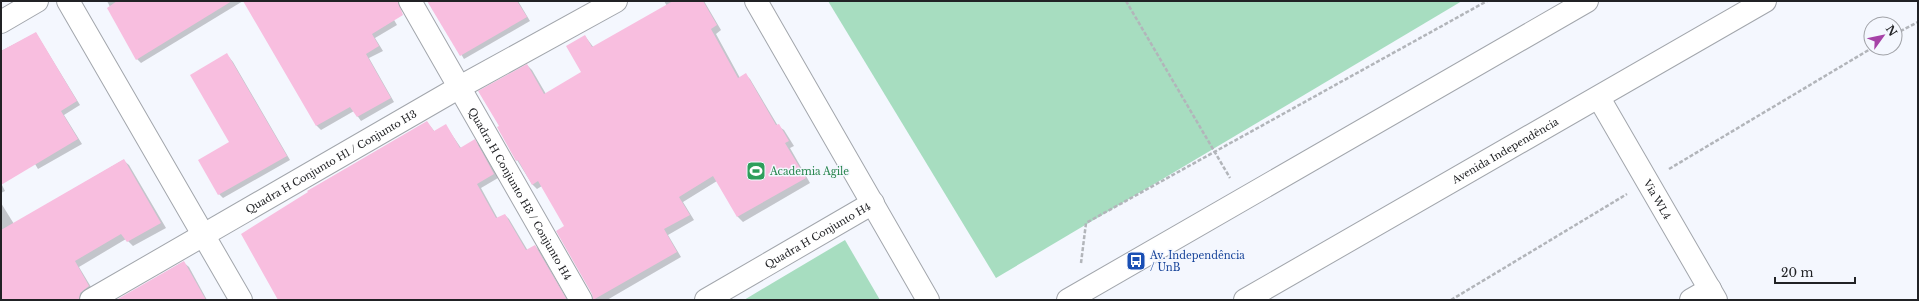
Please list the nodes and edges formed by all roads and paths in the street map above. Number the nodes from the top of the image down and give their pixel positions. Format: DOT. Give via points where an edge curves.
graph roads {
  1 [pos="37,1"];
  2 [pos="68,1"];
  3 [pos="410,1"];
  4 [pos="616,1"];
  5 [pos="756,1"];
  6 [pos="1126,1"];
  7 [pos="1487,1"];
  8 [pos="1588,1"];
  9 [pos="1765,1"];
  10 [pos="1,22"];
  11 [pos="1918,22"];
  12 [pos="1903,30"];
  13 [pos="458,88"];
  14 [pos="1599,98"];
  15 [pos="1215,152"];
  16 [pos="1242,199"];
  17 [pos="873,203"];
  18 [pos="204,235"];
  19 [pos="1713,295"];
  20 [pos="1073,297"];
  21 [pos="91,300"];
  22 [pos="241,300"];
  23 [pos="582,300"];
  24 [pos="706,300"];
  25 [pos="928,300"];
  26 [pos="1245,300"];
  27 [pos="1691,300"];
  1 -- 10 [label="street"];
  2 -- 18 [label="street"];
  3 -- 13 [label="street, Quadra H Conjunto H3 / Conjunto H4"];
  4 -- 13 [label="street, Quadra H Conjunto H1 / Conjunto H3"];
  5 -- 17 [label="street, Quadra H Conjunto H4"];
  6 -- 15 [label="path"];
  7 -- 15 [label="path"];
  8 -- 16 [label="street"];
  9 -- 14 [label="street, Avenida Independência"];
  11 -- 12 [label="path"];
  13 -- 18 [label="street, Quadra H Conjunto H1 / Conjunto H3"];
  13 -- 23 [label="street, Quadra H Conjunto H3 / Conjunto H4"];
  14 -- 19 [label="street, Via WL4"];
  14 -- 26 [label="street, Avenida Independência"];
  15 -- 16 [label="path"];
  15 -- 20 [label="path" via="1086,223"];
  16 -- 20 [label="street"];
  17 -- 24 [label="street, Quadra H Conjunto H4"];
  17 -- 25 [label="street"];
  18 -- 21 [label="street, Quadra H Conjunto H1 / Conjunto H3"];
  18 -- 22 [label="street"];
  19 -- 27 [label="street"];
}
